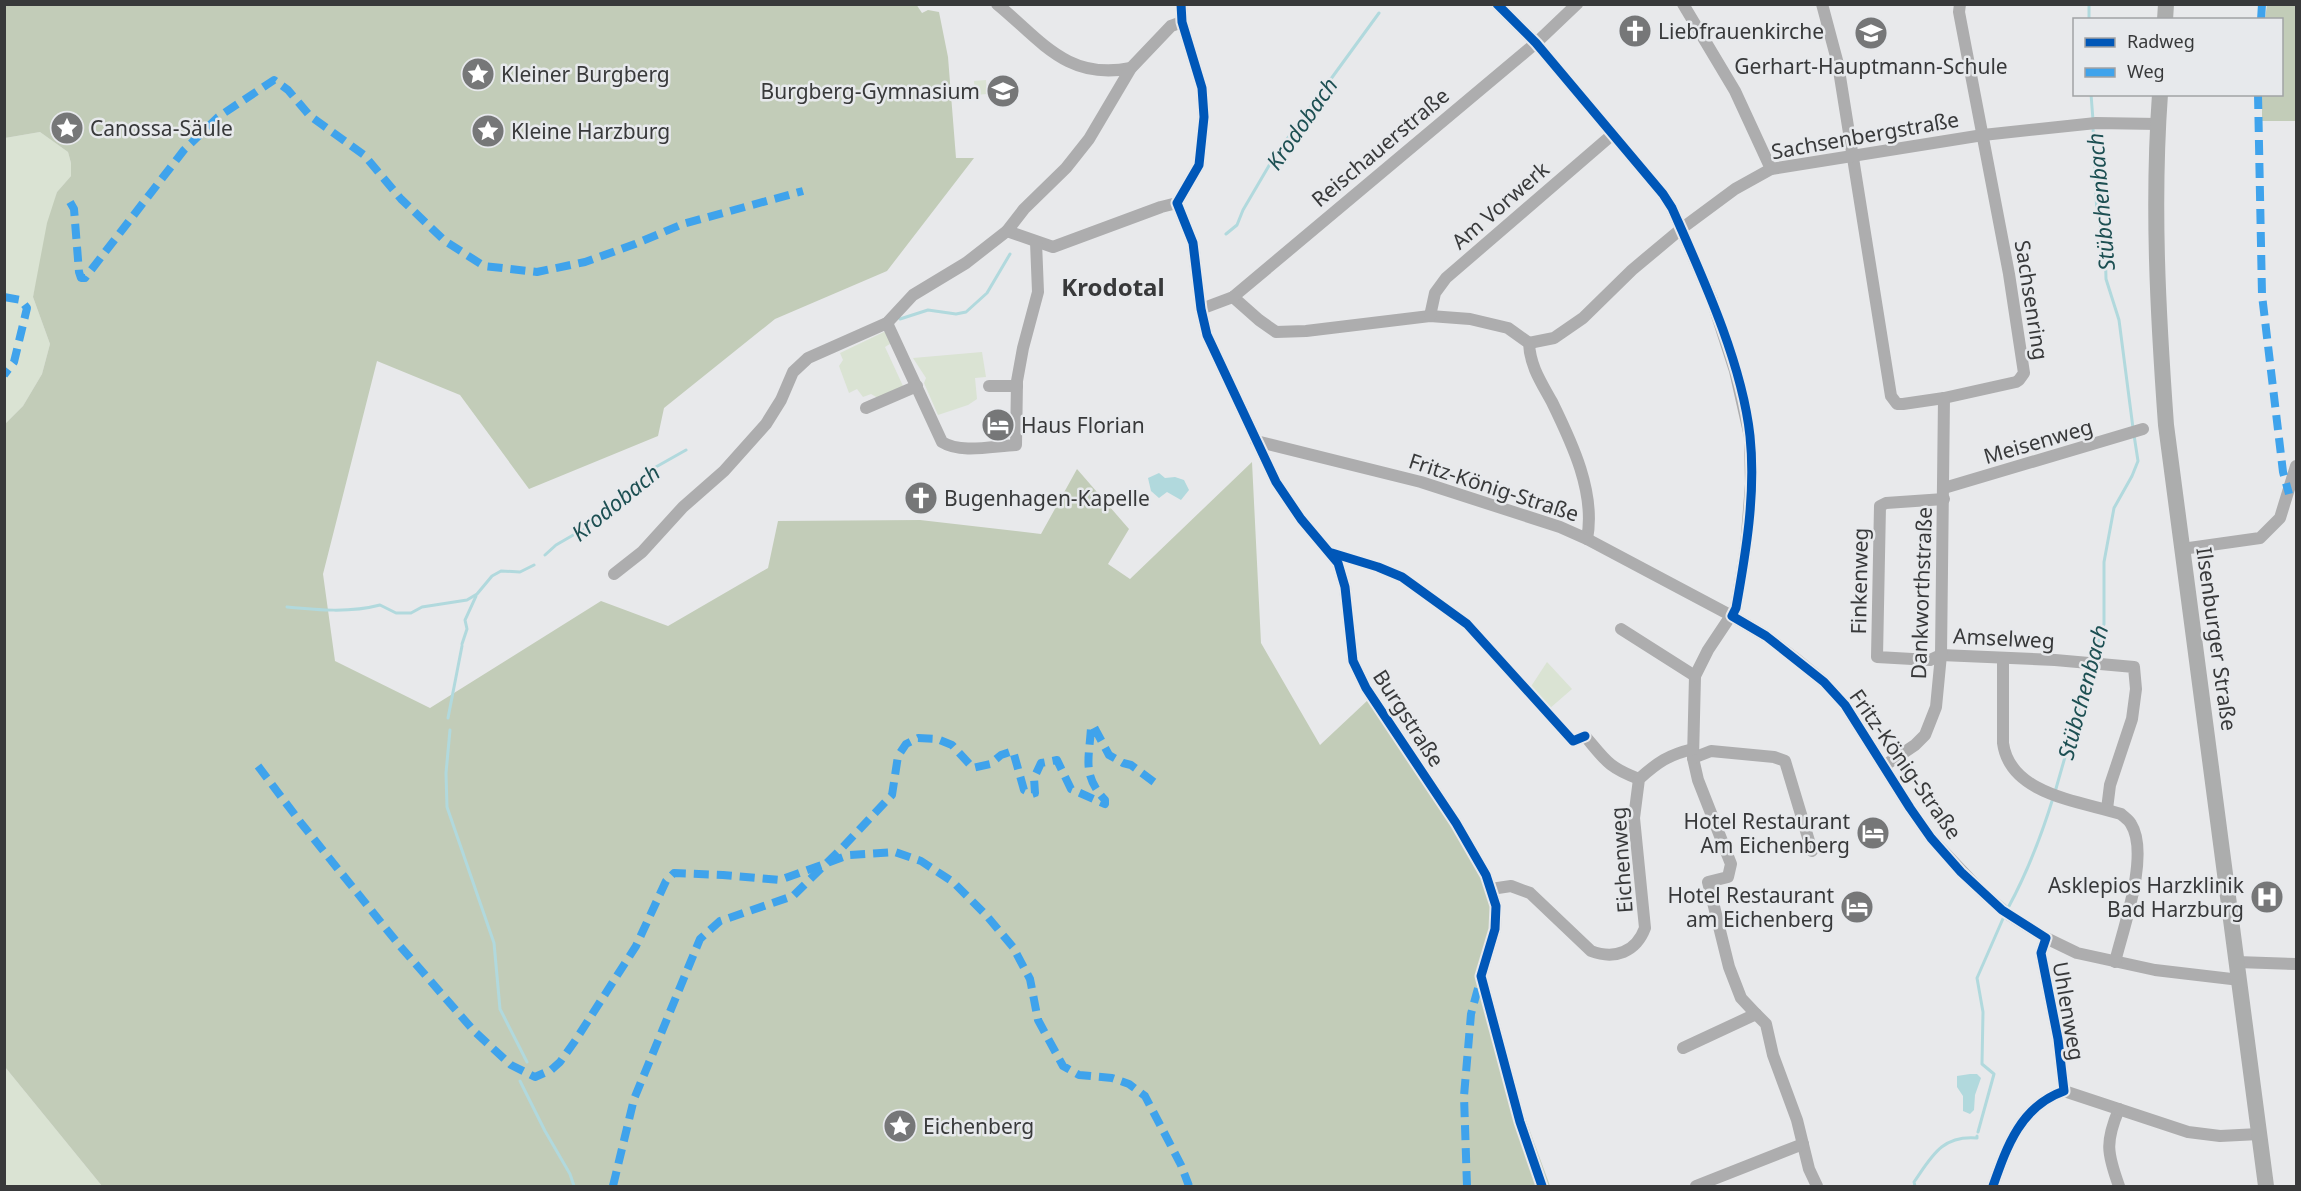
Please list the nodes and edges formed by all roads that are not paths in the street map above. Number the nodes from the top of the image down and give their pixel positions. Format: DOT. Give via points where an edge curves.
graph roads {
  1 [pos="997,4"];
  2 [pos="1181,4"];
  3 [pos="1497,4"];
  4 [pos="1577,4"];
  5 [pos="1683,4"];
  6 [pos="1822,4"];
  7 [pos="1960,4"];
  8 [pos="1182,22"];
  9 [pos="1536,43"];
  10 [pos="1131,68"];
  11 [pos="2160,96"];
  12 [pos="2158,124"];
  13 [pos="1613,134"];
  14 [pos="1983,135"];
  15 [pos="1853,154"];
  16 [pos="1771,168"];
  17 [pos="1177,203"];
  18 [pos="1681,229"];
  19 [pos="1007,231"];
  20 [pos="1036,242"];
  21 [pos="1233,297"];
  22 [pos="1201,309"];
  23 [pos="1430,316"];
  24 [pos="887,323"];
  25 [pos="1529,343"];
  26 [pos="917,386"];
  27 [pos="989,386"];
  28 [pos="1017,386"];
  29 [pos="1944,398"];
  30 [pos="866,408"];
  31 [pos="2137,431"];
  32 [pos="1256,441"];
  33 [pos="2296,466"];
  34 [pos="1944,494"];
  35 [pos="1587,539"];
  36 [pos="2182,549"];
  37 [pos="614,574"];
  38 [pos="1732,616"];
  39 [pos="1621,629"];
  40 [pos="1941,655"];
  41 [pos="2003,658"];
  42 [pos="1695,676"];
  43 [pos="1585,736"];
  44 [pos="1693,754"];
  45 [pos="1884,766"];
  46 [pos="1639,779"];
  47 [pos="2107,809"];
  48 [pos="1812,851"];
  49 [pos="1491,889"];
  50 [pos="2046,938"];
  51 [pos="2115,962"];
  52 [pos="2237,962"];
  53 [pos="2296,964"];
  54 [pos="2240,980"];
  55 [pos="1756,1014"];
  56 [pos="1683,1048"];
  57 [pos="2064,1091"];
  58 [pos="2119,1109"];
  59 [pos="2259,1134"];
  60 [pos="1803,1144"];
  61 [pos="1542,1186"];
  62 [pos="1696,1186"];
  63 [pos="1817,1186"];
  64 [pos="1993,1186"];
  65 [pos="2119,1186"];
  66 [pos="2266,1186"];
  1 -- 10 [label="street" via="1069,63 1105,71"];
  2 -- 8 [label="street"];
  3 -- 9 [label="street"];
  4 -- 9 [label="street, Reischauerstraße"];
  5 -- 16 [label="street" via="1735,92"];
  6 -- 15 [label="street" via="1838,64"];
  7 -- 14 [label="street"];
  8 -- 10 [label="street" via="1171,26"];
  8 -- 17 [label="street" via="1202,88 1204,117 1199,165"];
  9 -- 13 [label="street"];
  9 -- 21 [label="street, Reischauerstraße"];
  10 -- 19 [label="street" via="1089,140"];
  11 -- 12 [label="main road, Ilsenburger Straße"];
  12 -- 14 [label="street, Sachsenbergstraße" via="2093,123"];
  12 -- 36 [label="main road, Ilsenburger Straße" via="2158,328"];
  13 -- 18 [label="street" via="1663,194"];
  13 -- 23 [label="street, Am Vorwerk" via="1446,278 1434,293"];
  14 -- 15 [label="street, Sachsenbergstraße"];
  14 -- 29 [label="street, Sachsenring" via="2024,373 2016,382"];
  15 -- 16 [label="street, Sachsenbergstraße"];
  15 -- 29 [label="street, Sachsenring" via="1891,396 1897,404"];
  16 -- 18 [label="street, Sachsenbergstraße"];
  17 -- 20 [label="street" via="1053,247"];
  17 -- 22 [label="street, Burgstraße" via="1193,243"];
  18 -- 25 [label="street, Sachsenbergstraße" via="1584,318 1554,338"];
  18 -- 38 [label="street" via="1712,300 1736,372 1750,437 1746,547"];
  19 -- 20 [label="street"];
  19 -- 24 [label="street" via="966,263 913,295"];
  20 -- 28 [label="street" via="1038,292"];
  21 -- 22 [label="street, Reischauerstraße"];
  21 -- 23 [label="street" via="1276,332"];
  22 -- 32 [label="street, Burgstraße" via="1207,335"];
  23 -- 25 [label="street" via="1470,319 1508,328"];
  24 -- 26 [label="street"];
  24 -- 37 [label="street" via="808,358 793,372 766,424 724,471 683,507 642,552"];
  25 -- 35 [label="street" via="1530,359 1580,467 1588,502"];
  26 -- 28 [label="street" via="942,442 961,449 1016,445"];
  26 -- 30 [label="street"];
  27 -- 28 [label="street"];
  29 -- 34 [label="street, Dankworthstraße"];
  31 -- 34 [label="street, Meisenweg"];
  32 -- 35 [label="street, Fritz-König-Straße" via="1421,482"];
  32 -- 49 [label="street, Burgstraße" via="1288,500 1338,563 1345,587 1353,661 1366,688 1456,823"];
  33 -- 36 [label="street" via="2280,518 2260,538"];
  34 -- 40 [label="street, Dankworthstraße"];
  34 -- 40 [label="street, Finkenweg" via="1887,503 1880,506 1879,512 1877,657 1930,660"];
  35 -- 38 [label="street, Fritz-König-Straße"];
  36 -- 52 [label="main road, Ilsenburger Straße"];
  38 -- 42 [label="street"];
  38 -- 45 [label="street, Fritz-König-Straße" via="1766,636 1824,682 1845,705"];
  39 -- 42 [label="street"];
  40 -- 41 [label="street, Amselweg"];
  40 -- 45 [label="street, Dankworthstraße" via="1931,724 1915,745"];
  41 -- 47 [label="street" via="2005,755 2014,769 2054,795"];
  41 -- 47 [label="street, Amselweg" via="2134,667 2132,719 2110,785"];
  42 -- 44 [label="street"];
  43 -- 46 [label="street, Eichenweg" via="1608,764"];
  44 -- 46 [label="street, Eichenweg" via="1671,754"];
  44 -- 48 [label="street, Eichenweg" via="1711,752 1785,761"];
  44 -- 55 [label="street" via="1698,780 1731,864 1728,876 1708,882 1729,967 1741,998"];
  45 -- 50 [label="street, Fritz-König-Straße" via="1931,838 1961,872 2006,913"];
  46 -- 49 [label="street, Eichenweg" via="1634,818 1645,928 1635,946 1614,955 1591,951 1530,893 1511,886"];
  47 -- 51 [label="street" via="2131,822 2138,848 2137,869"];
  49 -- 61 [label="street, Burgstraße" via="1496,906 1495,929 1481,976 1520,1122"];
  50 -- 51 [label="street, Fritz-König-Straße" via="2077,953"];
  50 -- 57 [label="street, Uhlenweg" via="2041,953"];
  51 -- 54 [label="street, Fritz-König-Straße"];
  52 -- 53 [label="street"];
  52 -- 54 [label="main road, Ilsenburger Straße"];
  54 -- 59 [label="main road, Ilsenburger Straße"];
  55 -- 56 [label="street"];
  55 -- 60 [label="street" via="1766,1024"];
  57 -- 58 [label="street"];
  57 -- 64 [label="street" via="2038,1104 2022,1123"];
  58 -- 59 [label="street" via="2188,1132 2220,1136"];
  58 -- 65 [label="street" via="2109,1145"];
  59 -- 66 [label="main road, Ilsenburger Straße"];
  60 -- 62 [label="street"];
  60 -- 63 [label="street"];
}
